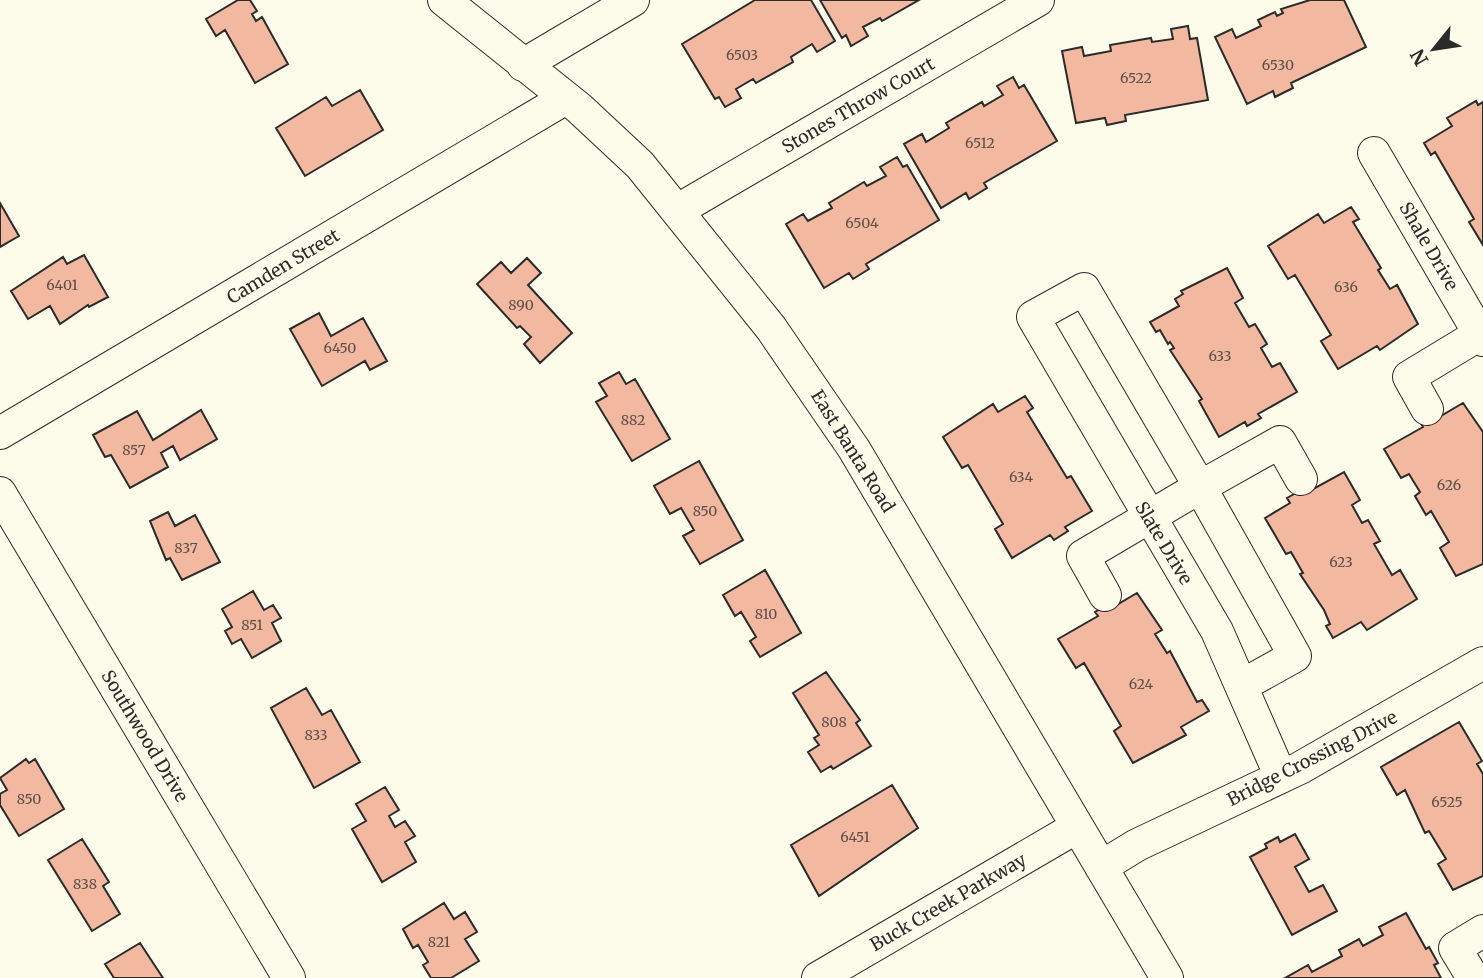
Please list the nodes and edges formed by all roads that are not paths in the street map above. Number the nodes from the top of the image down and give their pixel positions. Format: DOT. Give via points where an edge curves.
graph roads {
  1 [pos="444,0"];
  2 [pos="1038,0"];
  3 [pos="616,4"];
  4 [pos="523,65"];
  5 [pos="566,98"];
  6 [pos="1374,153"];
  7 [pos="678,210"];
  8 [pos="1472,297"];
  9 [pos="1481,337"];
  10 [pos="1427,409"];
  11 [pos="0,433"];
  12 [pos="1301,479"];
  13 [pos="1200,487"];
  14 [pos="0,493"];
  15 [pos="1149,518"];
  16 [pos="1105,595"];
  17 [pos="1482,666"];
  18 [pos="1241,686"];
  19 [pos="1281,777"];
  20 [pos="1077,827"];
  21 [pos="1101,867"];
  22 [pos="1483,931"];
  23 [pos="289,978"];
  24 [pos="818,978"];
  25 [pos="1167,978"];
  26 [pos="1473,978"];
  1 -- 4 [label="street, East Banta Road"];
  2 -- 7 [label="street, Stones Throw Court"];
  3 -- 4 [label="street"];
  4 -- 5 [label="street, East Banta Road"];
  5 -- 7 [label="street, East Banta Road" via="640,165"];
  5 -- 11 [label="street, Camden Street"];
  6 -- 8 [label="street, Shale Drive"];
  7 -- 20 [label="street, East Banta Road" via="833,415"];
  8 -- 9 [label="street, Shale Drive"];
  9 -- 10 [label="street" via="1409,377"];
  12 -- 13 [label="street" via="1280,442"];
  13 -- 15 [label="street"];
  13 -- 15 [label="street, Slate Drive" via="1084,289 1033,317"];
  13 -- 18 [label="street" via="1295,656"];
  14 -- 23 [label="street, Southwood Drive"];
  15 -- 16 [label="street" via="1083,556"];
  15 -- 18 [label="street, Slate Drive" via="1217,632"];
  17 -- 19 [label="street, Bridge Crossing Drive"];
  18 -- 19 [label="street, Slate Drive"];
  19 -- 21 [label="street, Bridge Crossing Drive" via="1137,845"];
  20 -- 21 [label="street, East Banta Road"];
  20 -- 24 [label="street, Buck Creek Parkway"];
  21 -- 25 [label="street, East Banta Road"];
  22 -- 26 [label="street" via="1455,948"];
}
